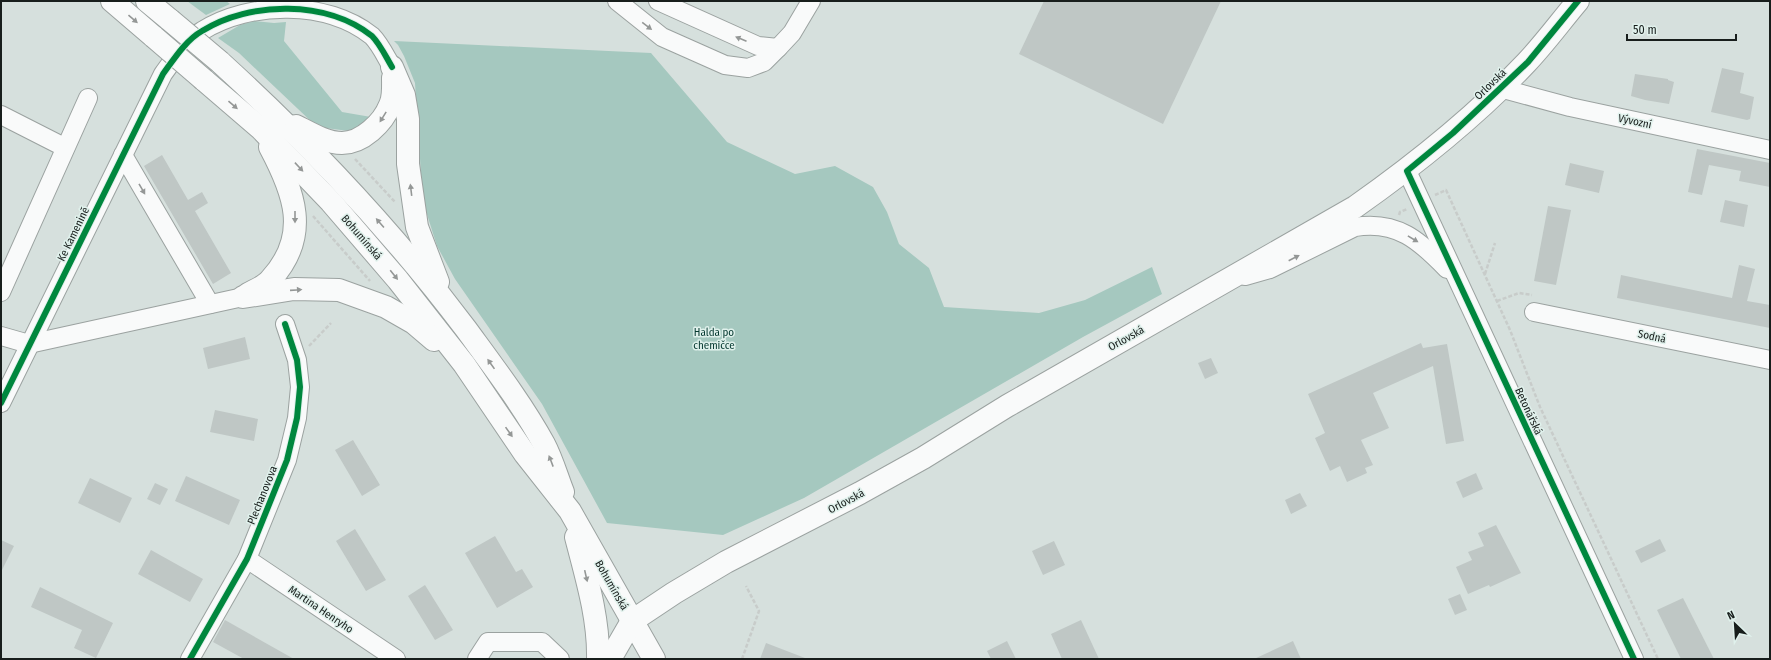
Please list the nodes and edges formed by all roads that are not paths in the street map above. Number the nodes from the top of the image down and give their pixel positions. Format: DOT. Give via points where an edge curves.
graph roads {
  1 [pos="112,1"];
  2 [pos="147,1"];
  3 [pos="617,1"];
  4 [pos="658,1"];
  5 [pos="811,1"];
  6 [pos="1578,1"];
  7 [pos="290,4"];
  8 [pos="258,5"];
  9 [pos="778,48"];
  10 [pos="392,66"];
  11 [pos="1500,88"];
  12 [pos="88,98"];
  13 [pos="266,104"];
  14 [pos="1,115"];
  15 [pos="262,130"];
  16 [pos="64,147"];
  17 [pos="1770,150"];
  18 [pos="123,155"];
  19 [pos="1406,171"];
  20 [pos="1456,278"];
  21 [pos="1230,280"];
  22 [pos="2,287"];
  23 [pos="243,297"];
  24 [pos="210,304"];
  25 [pos="449,307"];
  26 [pos="1534,312"];
  27 [pos="285,324"];
  28 [pos="1,336"];
  29 [pos="29,344"];
  30 [pos="1770,360"];
  31 [pos="464,364"];
  32 [pos="1,403"];
  33 [pos="570,511"];
  34 [pos="247,559"];
  35 [pos="632,621"];
  36 [pos="190,659"];
  37 [pos="396,659"];
  38 [pos="477,659"];
  39 [pos="560,659"];
  40 [pos="598,659"];
  41 [pos="610,659"];
  42 [pos="654,659"];
  43 [pos="1634,659"];
  1 -- 15 [label="main road, Bohumínská, one-way, bridge"];
  2 -- 13 [label="main road, Bohumínská, bridge"];
  3 -- 9 [label="street, one-way" via="662,37 725,65 748,68 764,62"];
  9 -- 4 [label="street, one-way" via="758,46"];
  5 -- 9 [label="street" via="792,33"];
  6 -- 11 [label="main road, Orlovská" via="1528,62"];
  7 -- 8 [label="street, Ke Kamenině"];
  7 -- 10 [label="street, Ke Kamenině" via="346,20 373,37"];
  8 -- 18 [label="street, Ke Kamenině" via="200,31 176,56 163,74"];
  10 -- 13 [label="main road, one-way" via="394,87 390,105 378,125 351,142 328,141 296,126"];
  25 -- 10 [label="main road, one-way" via="418,227 408,164 408,120 404,95"];
  11 -- 17 [label="street, Vývozní" via="1570,107"];
  11 -- 19 [label="main road, Orlovská" via="1453,133"];
  12 -- 16 [label="street"];
  25 -- 13 [label="main road, Bohumínská, one-way" via="347,186"];
  14 -- 16 [label="street"];
  15 -- 23 [label="main road, one-way" via="291,191 296,216 293,243 271,280"];
  15 -- 31 [label="main road, Bohumínská, one-way" via="365,240"];
  16 -- 22 [label="street"];
  18 -- 24 [label="street, one-way"];
  18 -- 29 [label="street, Ke Kamenině"];
  19 -- 20 [label="street, Betonářská"];
  19 -- 21 [label="main road, Orlovská" via="1355,208"];
  21 -- 20 [label="street, one-way" via="1270,269 1355,227 1376,225 1395,229 1415,239"];
  20 -- 43 [label="street, Betonářská"];
  21 -- 35 [label="main road, Orlovská" via="1007,406 923,458 713,570"];
  23 -- 24 [label="street"];
  23 -- 31 [label="main road, one-way" via="294,289 339,290 386,307 414,323"];
  24 -- 29 [label="street"];
  33 -- 25 [label="main road, Bohumínská, one-way" via="545,445 514,396"];
  26 -- 30 [label="street, Sodná"];
  27 -- 34 [label="street, Plechanovova" via="296,360 300,387 297,418 287,460"];
  28 -- 29 [label="street"];
  29 -- 32 [label="street, Ke Kamenině"];
  31 -- 33 [label="main road, Bohumínská, one-way" via="525,454"];
  33 -- 35 [label="main road, Bohumínská"];
  33 -- 40 [label="main road, one-way" via="592,603"];
  34 -- 36 [label="street, Plechanovova"];
  34 -- 37 [label="street, Martina Henryho"];
  35 -- 41 [label="main road"];
  35 -- 42 [label="main road, Bohumínská"];
  38 -- 39 [label="street" via="488,642 542,642"];
}
